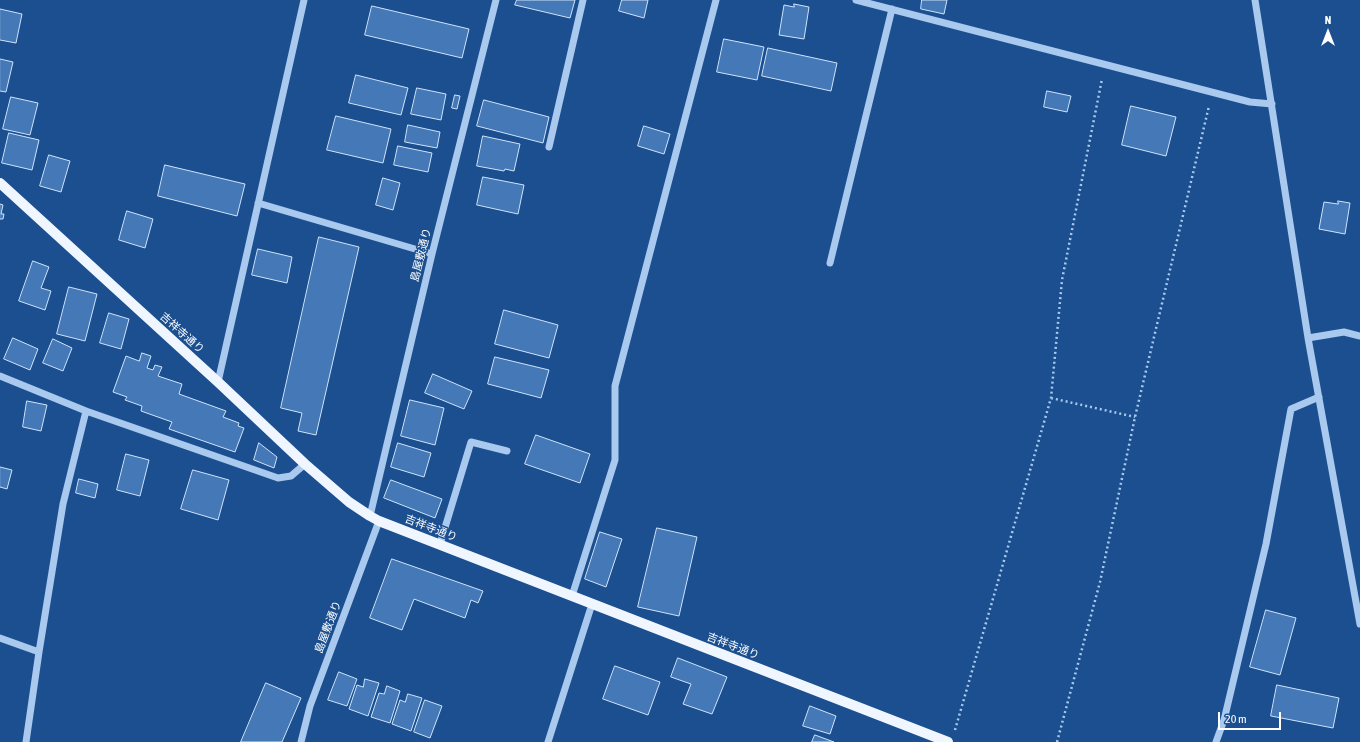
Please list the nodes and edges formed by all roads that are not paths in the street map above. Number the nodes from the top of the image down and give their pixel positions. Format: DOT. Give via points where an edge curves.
graph roads {
  1 [pos="304,0"];
  2 [pos="496,0"];
  3 [pos="583,0"];
  4 [pos="716,0"];
  5 [pos="856,0"];
  6 [pos="1255,0"];
  7 [pos="892,9"];
  8 [pos="1272,104"];
  9 [pos="549,147"];
  10 [pos="0,183"];
  11 [pos="258,203"];
  12 [pos="432,254"];
  13 [pos="830,263"];
  14 [pos="1360,336"];
  15 [pos="1308,338"];
  16 [pos="0,376"];
  17 [pos="218,382"];
  18 [pos="1319,397"];
  19 [pos="86,411"];
  20 [pos="507,451"];
  21 [pos="305,464"];
  22 [pos="370,516"];
  23 [pos="379,521"];
  24 [pos="440,544"];
  25 [pos="572,596"];
  26 [pos="592,604"];
  27 [pos="1360,624"];
  28 [pos="0,638"];
  29 [pos="39,652"];
  30 [pos="951,738"];
  31 [pos="28,741"];
  32 [pos="301,742"];
  33 [pos="548,742"];
  34 [pos="1216,742"];
  1 -- 11 [label="street"];
  2 -- 12 [label="street, 島屋敷通り"];
  3 -- 9 [label="street"];
  4 -- 25 [label="street" via="615,386 615,460"];
  5 -- 7 [label="street"];
  6 -- 8 [label="street"];
  7 -- 8 [label="street" via="1250,102"];
  7 -- 13 [label="street"];
  8 -- 15 [label="street"];
  10 -- 17 [label="main road, 吉祥寺通り"];
  11 -- 12 [label="street"];
  11 -- 17 [label="street"];
  12 -- 22 [label="street, 島屋敷通り"];
  14 -- 15 [label="street" via="1344,332"];
  15 -- 18 [label="street"];
  16 -- 19 [label="street"];
  17 -- 21 [label="main road, 吉祥寺通り"];
  18 -- 27 [label="street"];
  18 -- 34 [label="street" via="1291,409 1266,544 1224,720"];
  19 -- 21 [label="street" via="278,478 291,476"];
  19 -- 29 [label="street" via="63,504"];
  20 -- 24 [label="street" via="471,442"];
  21 -- 22 [label="main road, 吉祥寺通り"];
  22 -- 23 [label="main road, 吉祥寺通り"];
  23 -- 24 [label="main road, 吉祥寺通り"];
  23 -- 32 [label="street, 島屋敷通り" via="310,706"];
  24 -- 25 [label="main road, 吉祥寺通り"];
  25 -- 26 [label="main road, 吉祥寺通り"];
  26 -- 30 [label="main road, 吉祥寺通り"];
  26 -- 33 [label="street"];
  28 -- 29 [label="street"];
  29 -- 31 [label="street"];
}
